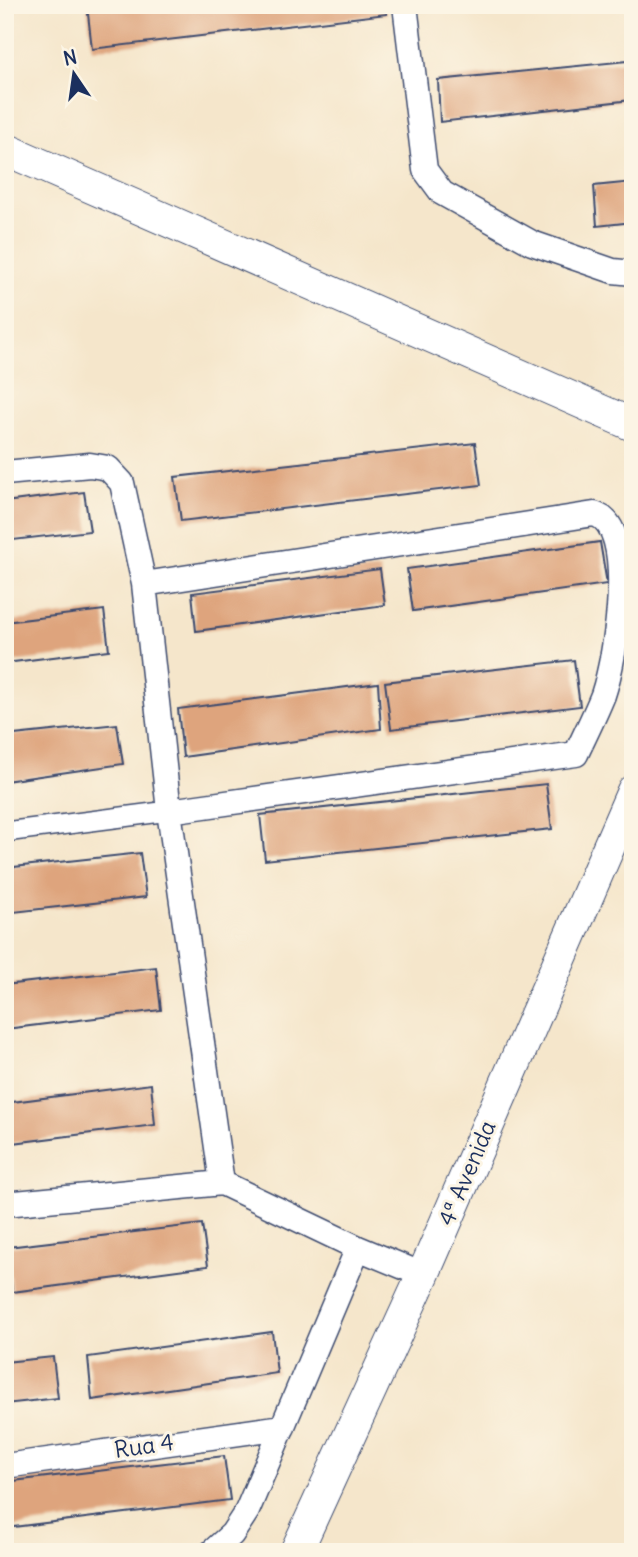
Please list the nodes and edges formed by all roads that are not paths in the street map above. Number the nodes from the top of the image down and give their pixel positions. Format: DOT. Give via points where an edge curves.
graph roads {
  1 [pos="405,5"];
  2 [pos="5,149"];
  3 [pos="633,273"];
  4 [pos="633,425"];
  5 [pos="5,473"];
  6 [pos="144,584"];
  7 [pos="633,791"];
  8 [pos="169,811"];
  9 [pos="5,832"];
  10 [pos="222,1183"];
  11 [pos="5,1204"];
  12 [pos="358,1248"];
  13 [pos="423,1275"];
  14 [pos="283,1427"];
  15 [pos="5,1466"];
  16 [pos="212,1552"];
  17 [pos="296,1552"];
  1 -- 3 [label="street" via="425,170 442,193 532,243 613,271"];
  2 -- 4 [label="street"];
  5 -- 6 [label="street" via="90,464 108,468 122,482"];
  6 -- 8 [label="street"];
  6 -- 8 [label="street" via="594,514 607,516 618,527 625,558 620,637 602,696 576,754"];
  7 -- 13 [label="street, 4ª Avenida"];
  8 -- 9 [label="street"];
  8 -- 10 [label="street"];
  10 -- 11 [label="street"];
  10 -- 12 [label="street"];
  12 -- 13 [label="street"];
  12 -- 14 [label="street"];
  13 -- 17 [label="street, 4ª Avenida"];
  14 -- 15 [label="street, Rua 4"];
  14 -- 16 [label="street" via="247,1511 232,1534"];
}
